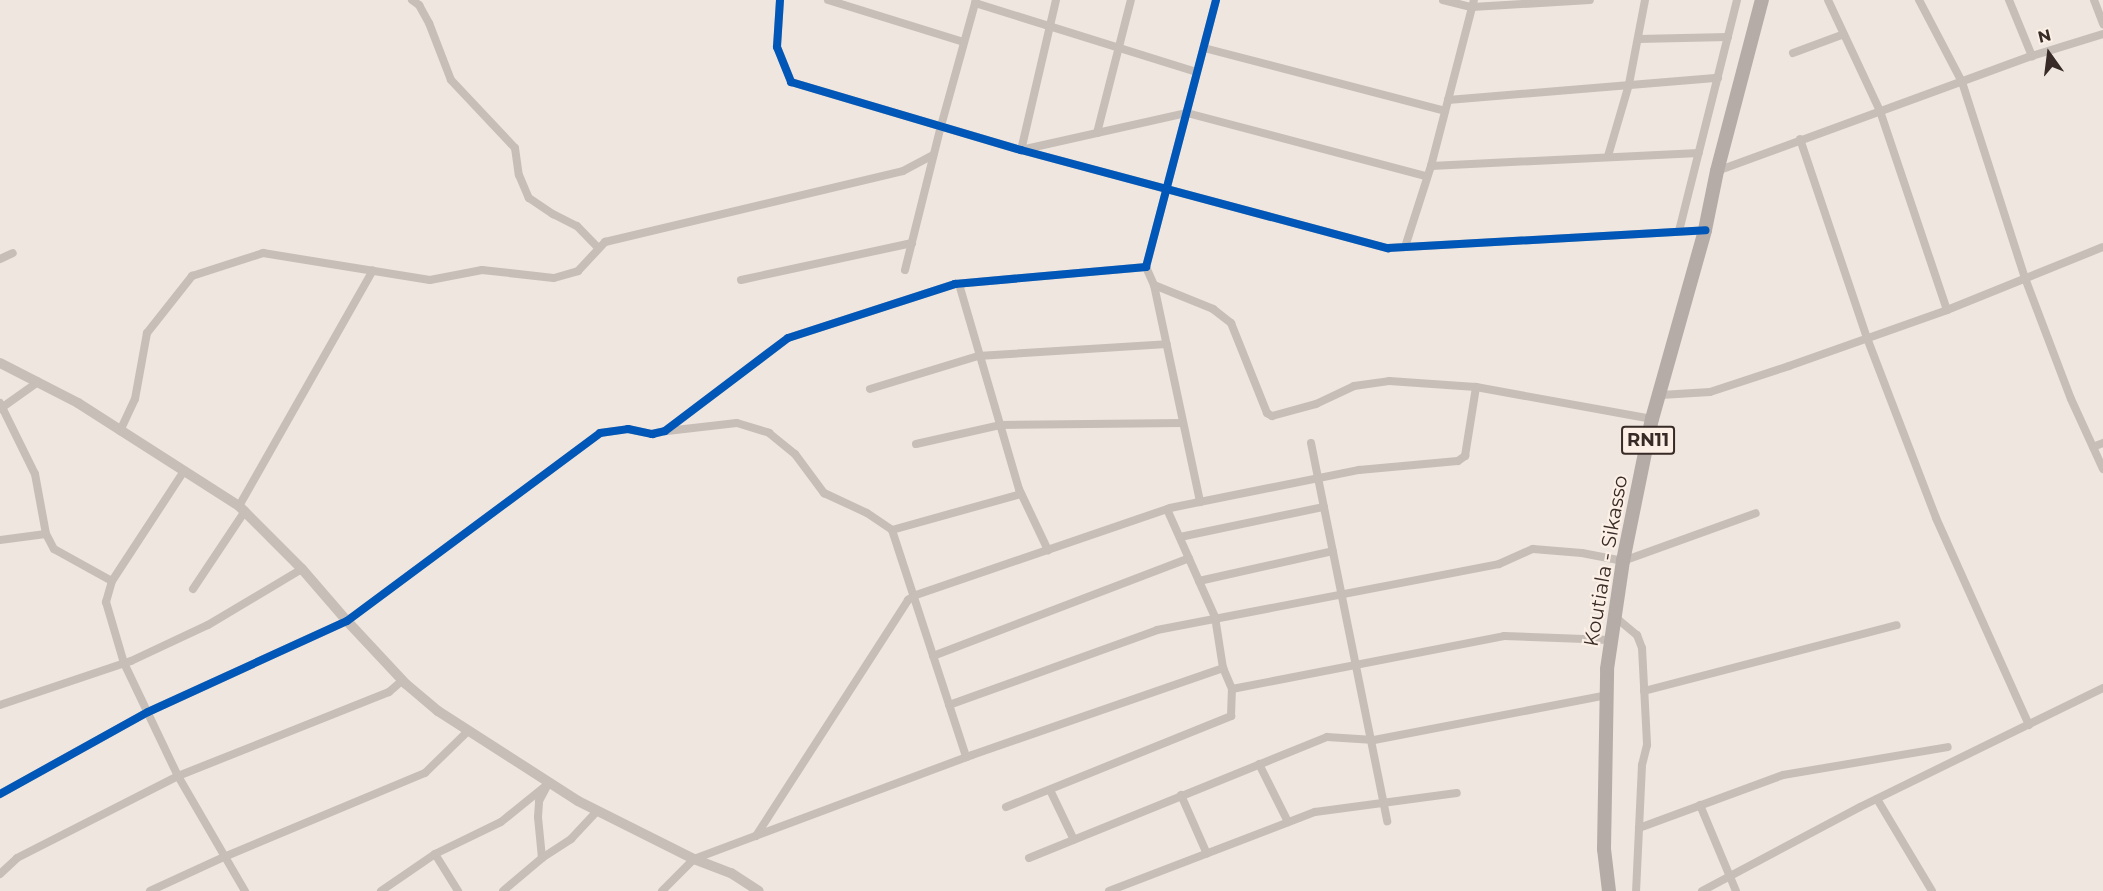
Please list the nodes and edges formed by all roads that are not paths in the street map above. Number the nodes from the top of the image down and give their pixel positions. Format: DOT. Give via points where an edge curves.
graph roads {
  1 [pos="411,0"];
  2 [pos="780,0"];
  3 [pos="828,0"];
  4 [pos="1056,0"];
  5 [pos="1131,0"];
  6 [pos="1216,0"];
  7 [pos="1443,0"];
  8 [pos="1590,0"];
  9 [pos="1645,0"];
  10 [pos="1737,0"];
  11 [pos="1762,0"];
  12 [pos="1828,0"];
  13 [pos="1919,0"];
  14 [pos="2009,0"];
  15 [pos="2094,0"];
  16 [pos="975,2"];
  17 [pos="1530,2"];
  18 [pos="1473,3"];
  19 [pos="2103,24"];
  20 [pos="1050,27"];
  21 [pos="1844,34"];
  22 [pos="2103,34"];
  23 [pos="1728,37"];
  24 [pos="1638,39"];
  25 [pos="964,42"];
  26 [pos="1118,48"];
  27 [pos="1204,48"];
  28 [pos="1793,53"];
  29 [pos="2032,56"];
  30 [pos="1197,72"];
  31 [pos="1718,78"];
  32 [pos="1962,82"];
  33 [pos="1629,84"];
  34 [pos="1448,100"];
  35 [pos="1445,111"];
  36 [pos="1880,111"];
  37 [pos="1186,113"];
  38 [pos="941,126"];
  39 [pos="1097,133"];
  40 [pos="1800,139"];
  41 [pos="1021,150"];
  42 [pos="1699,153"];
  43 [pos="933,155"];
  44 [pos="1608,156"];
  45 [pos="1431,166"];
  46 [pos="1717,171"];
  47 [pos="1426,176"];
  48 [pos="1167,188"];
  49 [pos="1705,230"];
  50 [pos="1679,231"];
  51 [pos="912,243"];
  52 [pos="1405,247"];
  53 [pos="2103,247"];
  54 [pos="598,248"];
  55 [pos="13,253"];
  56 [pos="0,259"];
  57 [pos="1146,267"];
  58 [pos="373,270"];
  59 [pos="905,270"];
  60 [pos="2025,278"];
  61 [pos="741,280"];
  62 [pos="959,284"];
  63 [pos="1154,285"];
  64 [pos="1947,310"];
  65 [pos="1867,338"];
  66 [pos="1167,344"];
  67 [pos="980,356"];
  68 [pos="0,363"];
  69 [pos="38,382"];
  70 [pos="1476,387"];
  71 [pos="870,389"];
  72 [pos="1661,395"];
  73 [pos="1,406"];
  74 [pos="1652,419"];
  75 [pos="1183,423"];
  76 [pos="1000,425"];
  77 [pos="120,431"];
  78 [pos="665,431"];
  79 [pos="1311,443"];
  80 [pos="2103,443"];
  81 [pos="916,444"];
  82 [pos="2093,447"];
  83 [pos="2103,469"];
  84 [pos="184,471"];
  85 [pos="1318,478"];
  86 [pos="1021,494"];
  87 [pos="1200,502"];
  88 [pos="1324,507"];
  89 [pos="242,508"];
  90 [pos="1167,509"];
  91 [pos="1756,513"];
  92 [pos="892,530"];
  93 [pos="46,534"];
  94 [pos="1180,537"];
  95 [pos="0,540"];
  96 [pos="1048,550"];
  97 [pos="1333,551"];
  98 [pos="1189,558"];
  99 [pos="1623,561"];
  100 [pos="302,568"];
  101 [pos="112,581"];
  102 [pos="1199,581"];
  103 [pos="193,589"];
  104 [pos="1341,593"];
  105 [pos="914,597"];
  106 [pos="1614,616"];
  107 [pos="1215,617"];
  108 [pos="346,621"];
  109 [pos="1897,625"];
  110 [pos="1610,640"];
  111 [pos="933,656"];
  112 [pos="124,663"];
  113 [pos="1356,664"];
  114 [pos="1223,668"];
  115 [pos="403,681"];
  116 [pos="2103,688"];
  117 [pos="1232,689"];
  118 [pos="1644,691"];
  119 [pos="1606,695"];
  120 [pos="0,705"];
  121 [pos="949,705"];
  122 [pos="148,712"];
  123 [pos="2029,725"];
  124 [pos="468,731"];
  125 [pos="1371,740"];
  126 [pos="1948,747"];
  127 [pos="966,757"];
  128 [pos="1259,764"];
  129 [pos="178,777"];
  130 [pos="548,784"];
  131 [pos="1050,790"];
  132 [pos="1457,793"];
  133 [pos="0,794"];
  134 [pos="1182,795"];
  135 [pos="1877,799"];
  136 [pos="1383,803"];
  137 [pos="1700,805"];
  138 [pos="1006,807"];
  139 [pos="597,811"];
  140 [pos="1387,820"];
  141 [pos="1288,822"];
  142 [pos="1639,828"];
  143 [pos="756,836"];
  144 [pos="1074,840"];
  145 [pos="435,854"];
  146 [pos="1207,854"];
  147 [pos="224,857"];
  148 [pos="542,858"];
  149 [pos="1029,858"];
  150 [pos="694,859"];
  151 [pos="0,874"];
  152 [pos="1730,876"];
  153 [pos="150,891"];
  154 [pos="245,891"];
  155 [pos="381,891"];
  156 [pos="458,891"];
  157 [pos="503,891"];
  158 [pos="662,891"];
  159 [pos="759,891"];
  160 [pos="1109,891"];
  161 [pos="1609,891"];
  162 [pos="1636,891"];
  163 [pos="1702,891"];
  164 [pos="1736,891"];
  165 [pos="1932,891"];
  1 -- 54 [label="street" via="419,5 429,23 451,80 515,148 519,175 529,198 577,226"];
  2 -- 38 [label="street" via="777,46 791,82"];
  3 -- 25 [label="street"];
  4 -- 20 [label="street"];
  5 -- 26 [label="street"];
  6 -- 27 [label="street"];
  7 -- 18 [label="street"];
  8 -- 17 [label="street"];
  9 -- 24 [label="street"];
  10 -- 23 [label="street"];
  11 -- 46 [label="main road, Koutiala - Sikasso / RN11"];
  12 -- 21 [label="street"];
  13 -- 32 [label="street"];
  14 -- 29 [label="street"];
  15 -- 19 [label="street"];
  16 -- 20 [label="street"];
  16 -- 25 [label="street"];
  17 -- 18 [label="street"];
  18 -- 34 [label="street"];
  20 -- 26 [label="street"];
  20 -- 41 [label="street"];
  21 -- 28 [label="street"];
  21 -- 36 [label="street"];
  22 -- 29 [label="street"];
  23 -- 24 [label="street"];
  23 -- 31 [label="street"];
  24 -- 33 [label="street"];
  25 -- 38 [label="street"];
  26 -- 30 [label="street"];
  26 -- 39 [label="street"];
  27 -- 30 [label="street"];
  27 -- 35 [label="street"];
  29 -- 32 [label="street"];
  30 -- 37 [label="street"];
  31 -- 33 [label="street"];
  31 -- 42 [label="street"];
  32 -- 36 [label="street"];
  32 -- 60 [label="street"];
  33 -- 34 [label="street"];
  33 -- 44 [label="street"];
  34 -- 35 [label="street"];
  35 -- 45 [label="street"];
  36 -- 40 [label="street"];
  36 -- 64 [label="street"];
  37 -- 39 [label="street"];
  37 -- 47 [label="street"];
  37 -- 48 [label="street"];
  38 -- 41 [label="street"];
  38 -- 43 [label="street"];
  39 -- 41 [label="street"];
  40 -- 46 [label="street"];
  40 -- 65 [label="street"];
  41 -- 48 [label="street"];
  42 -- 44 [label="street"];
  42 -- 50 [label="street"];
  43 -- 51 [label="street"];
  43 -- 54 [label="street" via="903,171 605,242"];
  44 -- 45 [label="street"];
  45 -- 47 [label="street"];
  46 -- 49 [label="main road, Koutiala - Sikasso / RN11"];
  47 -- 52 [label="street"];
  48 -- 52 [label="street" via="1388,248"];
  48 -- 57 [label="street"];
  49 -- 50 [label="street"];
  49 -- 72 [label="main road, Koutiala - Sikasso / RN11"];
  50 -- 52 [label="street"];
  51 -- 59 [label="street"];
  51 -- 61 [label="street"];
  53 -- 60 [label="street"];
  54 -- 58 [label="street" via="578,271 554,278 482,270 430,280"];
  55 -- 56 [label="street"];
  57 -- 62 [label="street"];
  57 -- 63 [label="street"];
  58 -- 77 [label="street" via="263,253 192,276 147,333 135,399"];
  58 -- 89 [label="street"];
  60 -- 64 [label="street"];
  60 -- 82 [label="street"];
  62 -- 67 [label="street"];
  62 -- 78 [label="street" via="788,338"];
  63 -- 66 [label="street"];
  63 -- 70 [label="street" via="1213,309 1231,323 1267,413 1272,416 1316,404 1354,386 1389,381"];
  64 -- 65 [label="street"];
  65 -- 72 [label="street" via="1710,392"];
  65 -- 123 [label="street" via="1959,574"];
  66 -- 67 [label="street"];
  66 -- 75 [label="street"];
  67 -- 71 [label="street"];
  67 -- 76 [label="street"];
  68 -- 69 [label="street"];
  69 -- 73 [label="street"];
  69 -- 77 [label="street"];
  70 -- 74 [label="street"];
  70 -- 85 [label="street" via="1465,456 1458,461"];
  72 -- 74 [label="main road, Koutiala - Sikasso / RN11"];
  73 -- 93 [label="street" via="35,474"];
  74 -- 99 [label="main road, Koutiala - Sikasso / RN11"];
  75 -- 76 [label="street"];
  75 -- 87 [label="street"];
  76 -- 81 [label="street"];
  76 -- 86 [label="street"];
  77 -- 84 [label="street"];
  78 -- 92 [label="street" via="731,423 770,433 795,454 824,493"];
  78 -- 108 [label="street" via="652,434 628,429 600,433"];
  79 -- 85 [label="street"];
  80 -- 82 [label="street"];
  82 -- 83 [label="street"];
  84 -- 89 [label="street"];
  84 -- 101 [label="street"];
  85 -- 87 [label="street"];
  85 -- 88 [label="street"];
  86 -- 92 [label="street"];
  86 -- 96 [label="street"];
  87 -- 90 [label="street"];
  88 -- 94 [label="street"];
  88 -- 97 [label="street"];
  89 -- 100 [label="street"];
  89 -- 103 [label="street"];
  90 -- 94 [label="street"];
  90 -- 96 [label="street"];
  91 -- 99 [label="street"];
  92 -- 105 [label="street"];
  93 -- 95 [label="street"];
  93 -- 101 [label="street" via="54,549"];
  94 -- 98 [label="street"];
  96 -- 105 [label="street"];
  97 -- 102 [label="street"];
  97 -- 104 [label="street"];
  98 -- 102 [label="street"];
  98 -- 111 [label="street"];
  99 -- 104 [label="street" via="1533,549 1499,564"];
  99 -- 106 [label="main road, Koutiala - Sikasso / RN11"];
  100 -- 108 [label="street"];
  100 -- 112 [label="street" via="208,625"];
  101 -- 112 [label="street" via="106,602"];
  102 -- 107 [label="street"];
  104 -- 107 [label="street"];
  104 -- 113 [label="street"];
  105 -- 111 [label="street"];
  105 -- 143 [label="street" via="908,600"];
  106 -- 110 [label="main road, Koutiala - Sikasso / RN11"];
  106 -- 118 [label="street" via="1638,637"];
  107 -- 114 [label="street"];
  107 -- 121 [label="street" via="1157,630"];
  108 -- 115 [label="street"];
  108 -- 122 [label="street"];
  109 -- 118 [label="street"];
  110 -- 113 [label="street" via="1503,636"];
  110 -- 119 [label="main road, Koutiala - Sikasso / RN11"];
  111 -- 121 [label="street"];
  112 -- 120 [label="street"];
  112 -- 122 [label="street"];
  113 -- 117 [label="street"];
  113 -- 125 [label="street"];
  114 -- 117 [label="street"];
  114 -- 127 [label="street"];
  115 -- 124 [label="street"];
  115 -- 129 [label="street" via="389,692"];
  116 -- 123 [label="street"];
  117 -- 131 [label="street" via="1231,716"];
  118 -- 142 [label="street" via="1647,745 1642,765"];
  119 -- 125 [label="street"];
  119 -- 161 [label="main road, Koutiala - Sikasso / RN11" via="1604,838"];
  121 -- 127 [label="street"];
  122 -- 129 [label="street"];
  122 -- 133 [label="street"];
  123 -- 135 [label="street"];
  124 -- 130 [label="street"];
  124 -- 147 [label="street" via="425,773"];
  125 -- 128 [label="street" via="1328,736"];
  125 -- 136 [label="street"];
  126 -- 137 [label="street" via="1783,775"];
  127 -- 143 [label="street"];
  128 -- 134 [label="street"];
  128 -- 141 [label="street"];
  129 -- 147 [label="street"];
  129 -- 151 [label="street" via="17,858"];
  130 -- 139 [label="street"];
  130 -- 145 [label="street" via="501,822"];
  130 -- 148 [label="street" via="539,801"];
  131 -- 138 [label="street"];
  131 -- 144 [label="street"];
  132 -- 136 [label="street"];
  134 -- 144 [label="street"];
  134 -- 146 [label="street"];
  135 -- 152 [label="street"];
  135 -- 165 [label="street"];
  136 -- 140 [label="street"];
  136 -- 141 [label="street" via="1315,812"];
  137 -- 142 [label="street"];
  137 -- 152 [label="street"];
  139 -- 148 [label="street" via="571,838"];
  139 -- 150 [label="street"];
  141 -- 146 [label="street"];
  142 -- 162 [label="street"];
  143 -- 150 [label="street"];
  144 -- 149 [label="street"];
  145 -- 155 [label="street"];
  145 -- 156 [label="street"];
  146 -- 160 [label="street"];
  147 -- 153 [label="street"];
  147 -- 154 [label="street"];
  148 -- 157 [label="street"];
  150 -- 158 [label="street"];
  150 -- 159 [label="street" via="731,873"];
  152 -- 163 [label="street"];
  152 -- 164 [label="street"];
}
